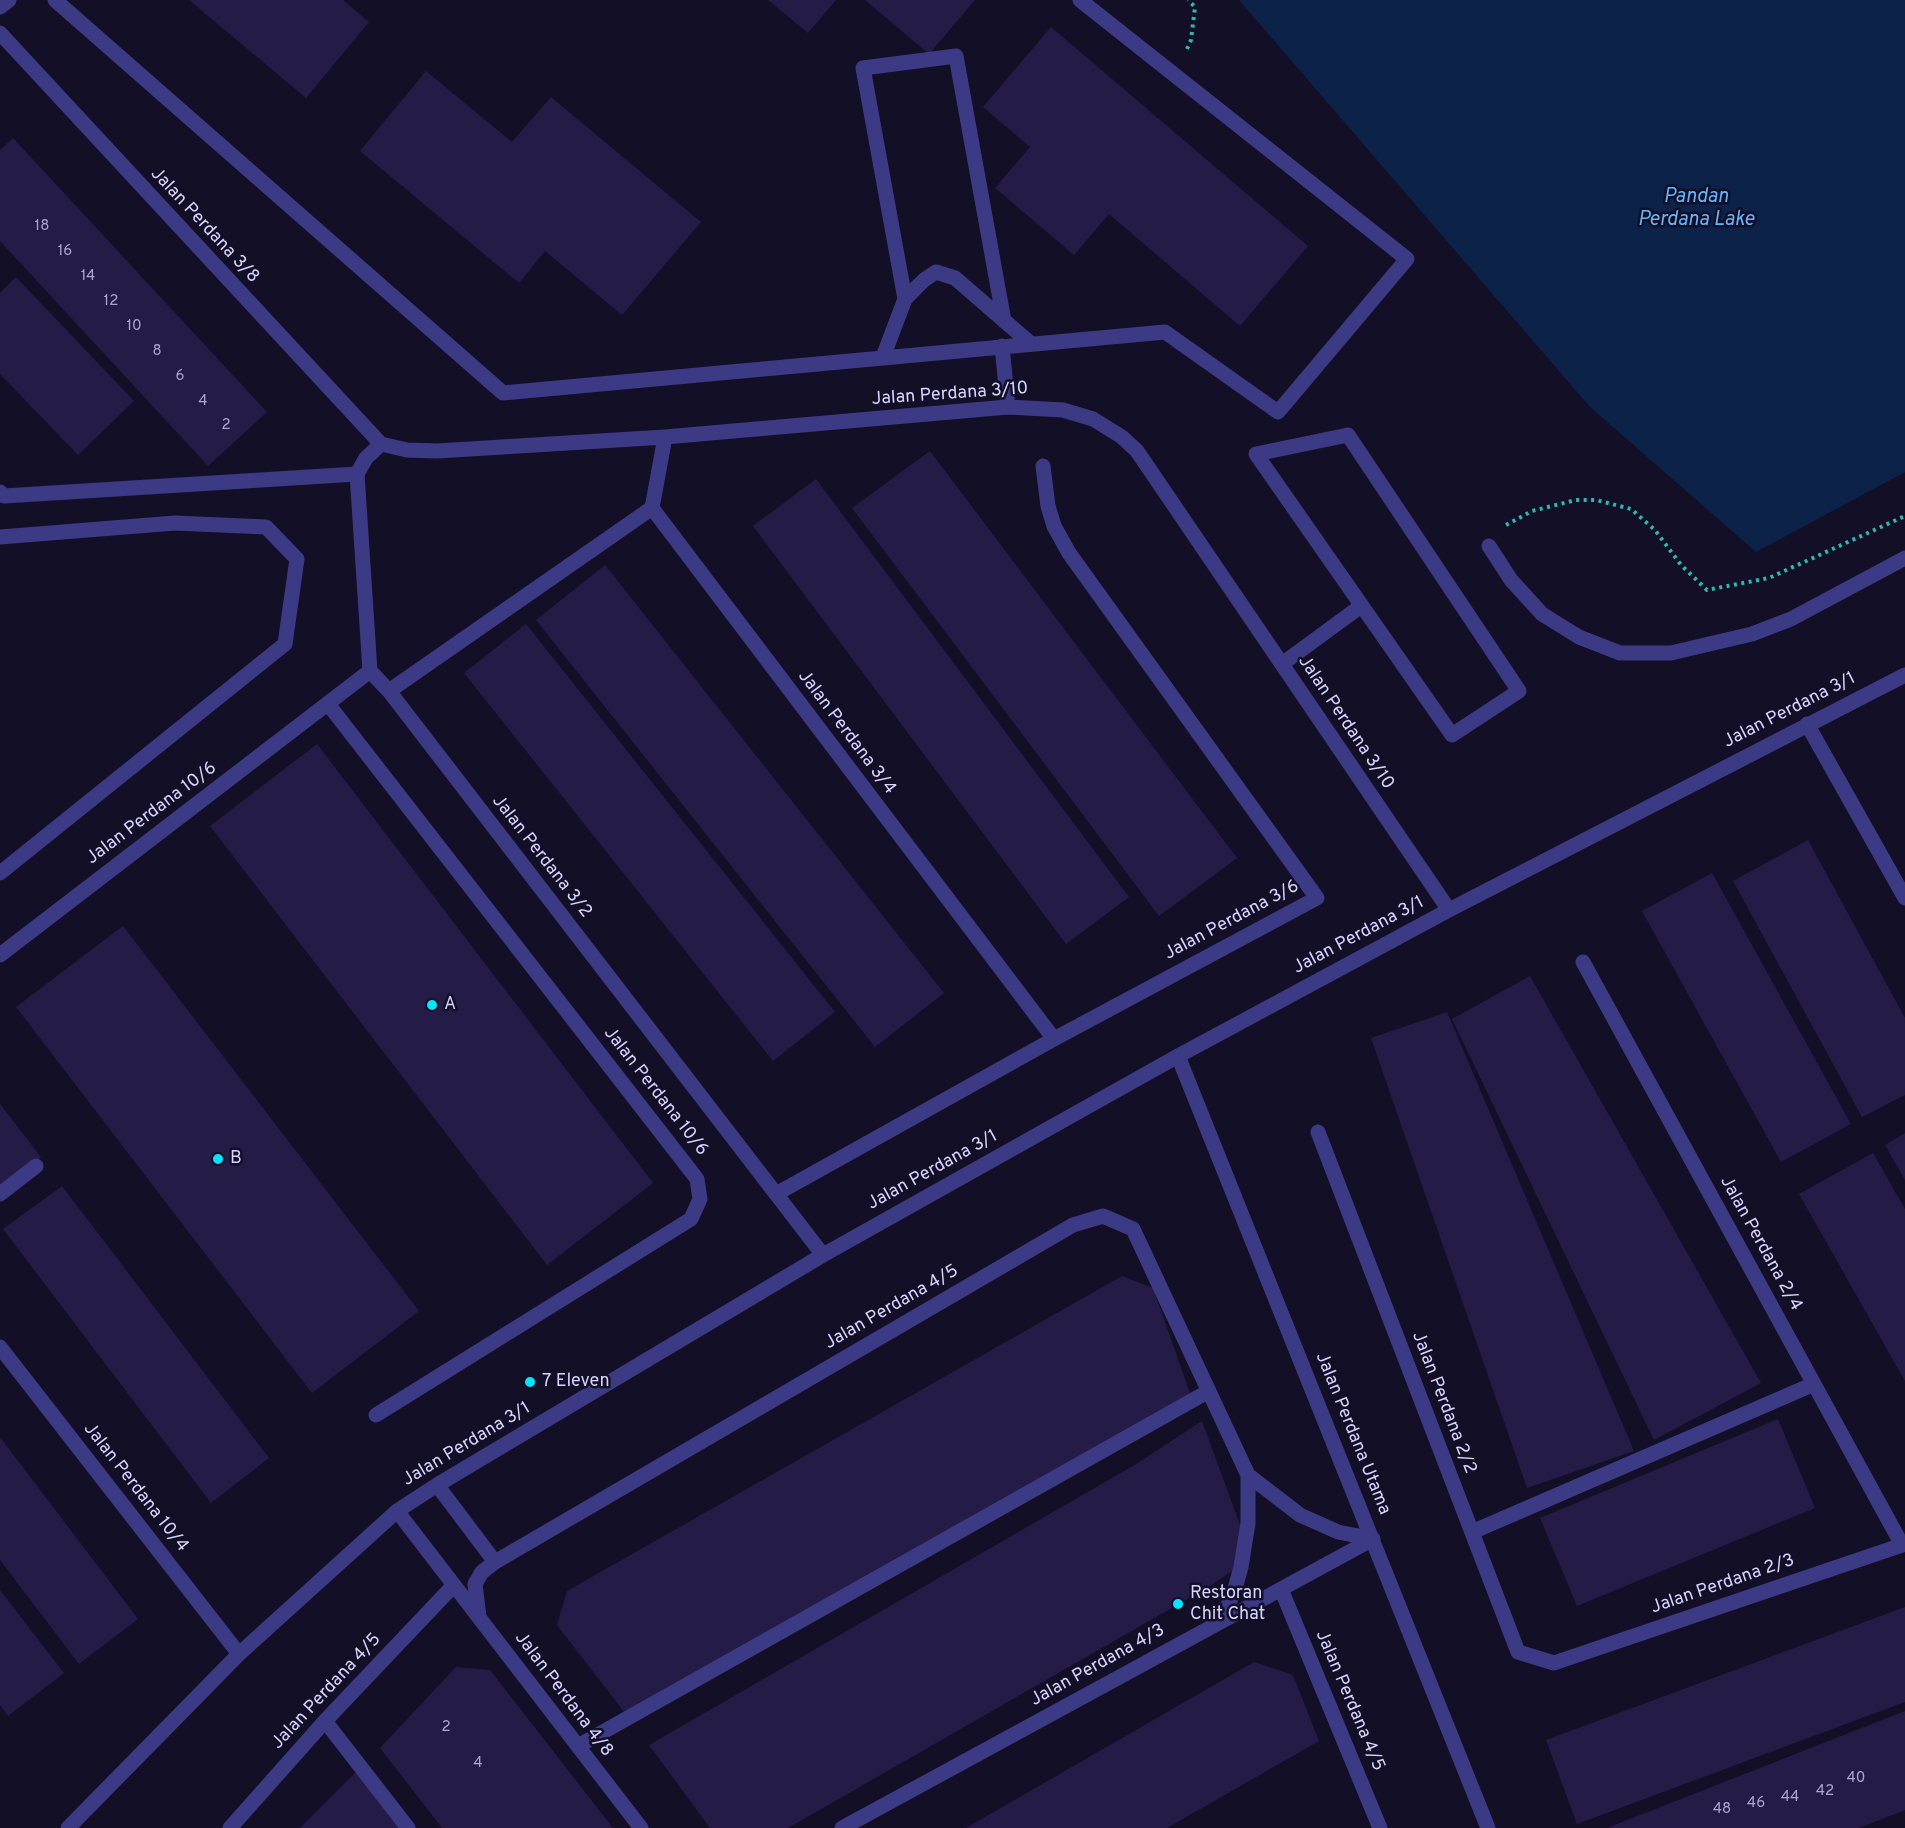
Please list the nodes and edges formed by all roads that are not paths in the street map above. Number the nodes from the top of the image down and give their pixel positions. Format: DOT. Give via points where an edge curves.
graph roads {
  1 [pos="9,0"];
  2 [pos="56,0"];
  3 [pos="1080,0"];
  4 [pos="0,7"];
  5 [pos="0,33"];
  6 [pos="904,299"];
  7 [pos="1004,321"];
  8 [pos="1030,344"];
  9 [pos="1002,346"];
  10 [pos="883,357"];
  11 [pos="1008,407"];
  12 [pos="665,437"];
  13 [pos="381,444"];
  14 [pos="1043,466"];
  15 [pos="357,474"];
  16 [pos="2,494"];
  17 [pos="652,508"];
  18 [pos="0,537"];
  19 [pos="1489,546"];
  20 [pos="1905,558"];
  21 [pos="1361,606"];
  22 [pos="1282,664"];
  23 [pos="370,671"];
  24 [pos="1905,675"];
  25 [pos="389,691"];
  26 [pos="327,704"];
  27 [pos="1807,724"];
  28 [pos="0,873"];
  29 [pos="1905,898"];
  30 [pos="1449,910"];
  31 [pos="0,955"];
  32 [pos="1583,962"];
  33 [pos="1054,1039"];
  34 [pos="1178,1056"];
  35 [pos="1318,1132"];
  36 [pos="36,1166"];
  37 [pos="0,1194"];
  38 [pos="776,1194"];
  39 [pos="823,1255"];
  40 [pos="0,1347"];
  41 [pos="1814,1384"];
  42 [pos="1209,1392"];
  43 [pos="376,1415"];
  44 [pos="1248,1475"];
  45 [pos="436,1485"];
  46 [pos="397,1511"];
  47 [pos="1472,1532"];
  48 [pos="1373,1539"];
  49 [pos="1904,1544"];
  50 [pos="495,1562"];
  51 [pos="454,1585"];
  52 [pos="1281,1589"];
  53 [pos="479,1617"];
  54 [pos="1220,1622"];
  55 [pos="239,1653"];
  56 [pos="1554,1663"];
  57 [pos="326,1721"];
  58 [pos="578,1746"];
  59 [pos="68,1828"];
  60 [pos="230,1828"];
  61 [pos="408,1828"];
  62 [pos="641,1828"];
  63 [pos="842,1828"];
  64 [pos="1380,1828"];
  65 [pos="1488,1828"];
  1 -- 4 [label="street"];
  2 -- 10 [label="street" via="502,393"];
  3 -- 8 [label="street" via="1407,259 1278,412 1165,332"];
  5 -- 13 [label="street, Jalan Perdana 3/8"];
  6 -- 7 [label="street" via="936,272 955,278"];
  6 -- 7 [label="street" via="863,68 956,56"];
  6 -- 10 [label="street"];
  7 -- 8 [label="street"];
  8 -- 9 [label="street"];
  9 -- 10 [label="street"];
  9 -- 11 [label="street"];
  11 -- 12 [label="street, Jalan Perdana 3/10"];
  11 -- 22 [label="street, Jalan Perdana 3/10" via="1063,410 1093,419 1137,451"];
  12 -- 13 [label="street, Jalan Perdana 3/10" via="437,451"];
  12 -- 17 [label="street"];
  13 -- 15 [label="street"];
  14 -- 33 [label="street, Jalan Perdana 3/6" via="1048,506 1069,553 1317,898"];
  15 -- 16 [label="street"];
  15 -- 23 [label="street"];
  17 -- 25 [label="street"];
  17 -- 33 [label="street, Jalan Perdana 3/4"];
  18 -- 28 [label="street" via="175,523 266,527 297,559 285,644"];
  19 -- 20 [label="street" via="1511,580 1542,614 1579,637 1620,653 1671,653 1752,634 1791,619"];
  21 -- 21 [label="street" via="1276,483 1256,454 1348,435 1519,691 1452,735"];
  21 -- 22 [label="street"];
  22 -- 30 [label="street, Jalan Perdana 3/10"];
  23 -- 25 [label="street, Jalan Perdana 3/2"];
  23 -- 26 [label="street, Jalan Perdana 10/6"];
  24 -- 27 [label="street, Jalan Perdana 3/1"];
  25 -- 38 [label="street, Jalan Perdana 3/2"];
  26 -- 31 [label="street, Jalan Perdana 10/6"];
  26 -- 43 [label="street, Jalan Perdana 10/6" via="697,1179 700,1199 691,1219"];
  27 -- 29 [label="street"];
  27 -- 30 [label="street, Jalan Perdana 3/1"];
  30 -- 34 [label="street, Jalan Perdana 3/1"];
  32 -- 41 [label="street, Jalan Perdana 2/4"];
  33 -- 38 [label="street, Jalan Perdana 3/6"];
  34 -- 39 [label="street, Jalan Perdana 3/1"];
  34 -- 48 [label="street, Jalan Perdana Utama"];
  35 -- 47 [label="street, Jalan Perdana 2/2"];
  36 -- 37 [label="street"];
  38 -- 39 [label="street, Jalan Perdana 3/2"];
  39 -- 45 [label="street, Jalan Perdana 3/1"];
  40 -- 55 [label="street, Jalan Perdana 10/4"];
  41 -- 47 [label="street"];
  41 -- 49 [label="street, Jalan Perdana 2/4"];
  42 -- 44 [label="street, Jalan Perdana 4/5"];
  42 -- 50 [label="street, Jalan Perdana 4/5" via="1133,1229 1103,1216 1073,1226"];
  42 -- 58 [label="street"];
  44 -- 48 [label="street, Jalan Perdana 4/5" via="1299,1515 1338,1532"];
  44 -- 54 [label="street, Jalan Perdana 4/5" via="1248,1523 1241,1567"];
  45 -- 46 [label="street, Jalan Perdana 3/1"];
  45 -- 50 [label="street"];
  46 -- 51 [label="street, Jalan Perdana 4/8"];
  46 -- 55 [label="street, Jalan Perdana 3/1"];
  47 -- 56 [label="street, Jalan Perdana 2/2" via="1518,1652"];
  48 -- 52 [label="street, Jalan Perdana 4/3"];
  48 -- 65 [label="street, Jalan Perdana Utama"];
  49 -- 56 [label="street, Jalan Perdana 2/3"];
  50 -- 53 [label="street, Jalan Perdana 4/5" via="475,1584"];
  51 -- 53 [label="street, Jalan Perdana 4/8"];
  51 -- 57 [label="street, Jalan Perdana 4/5"];
  52 -- 54 [label="street, Jalan Perdana 4/3"];
  52 -- 64 [label="street, Jalan Perdana 4/5"];
  53 -- 58 [label="street, Jalan Perdana 4/8"];
  54 -- 63 [label="street, Jalan Perdana 4/3"];
  55 -- 59 [label="street, Jalan Perdana 3/1"];
  57 -- 60 [label="street, Jalan Perdana 4/5"];
  57 -- 61 [label="street"];
  58 -- 62 [label="street, Jalan Perdana 4/8"];
}
